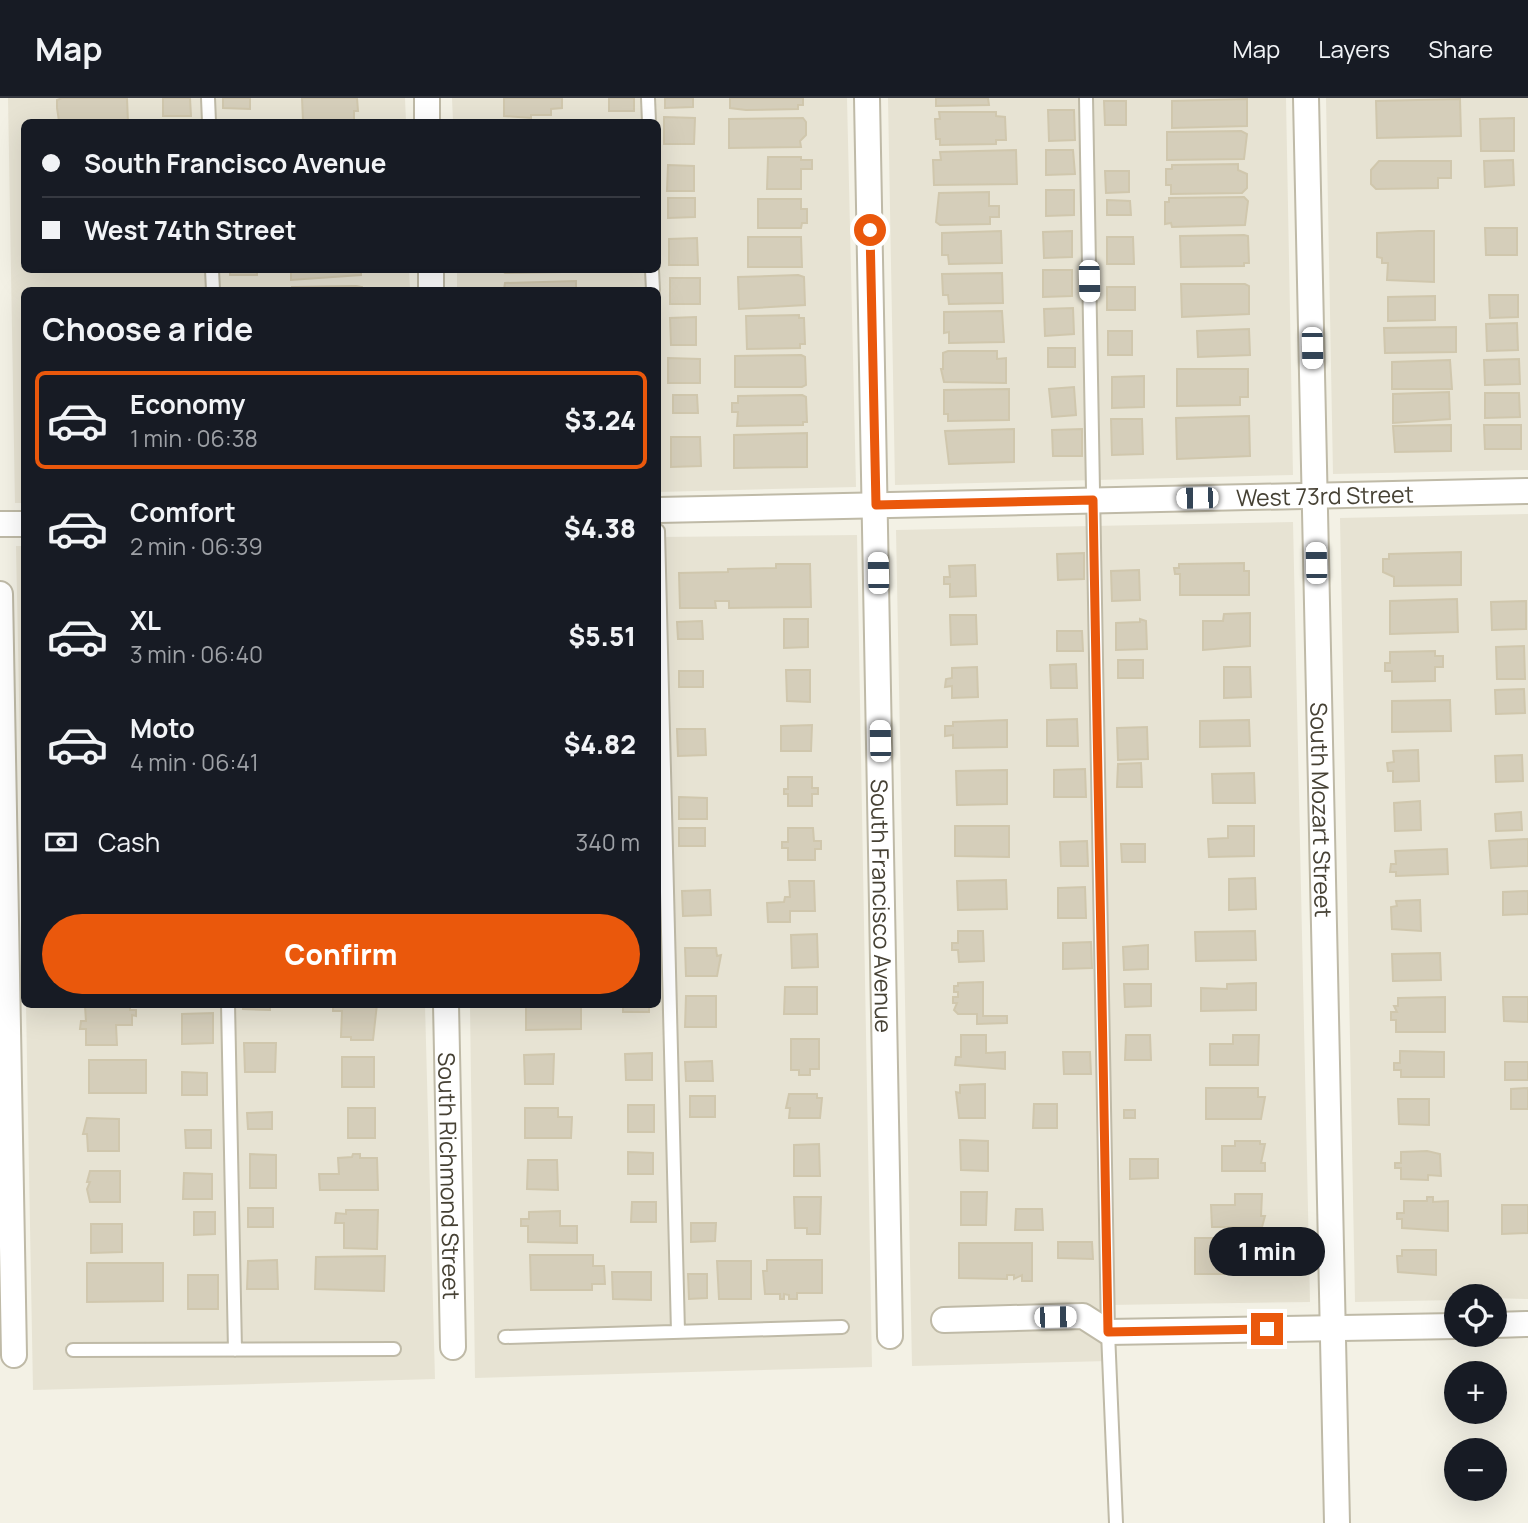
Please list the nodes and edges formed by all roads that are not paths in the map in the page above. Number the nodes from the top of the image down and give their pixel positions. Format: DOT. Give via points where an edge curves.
graph roads {
  1 [pos="208,98"];
  2 [pos="427,98"];
  3 [pos="648,98"];
  4 [pos="867,98"];
  5 [pos="1086,98"];
  6 [pos="1306,98"];
  7 [pos="209,119"];
  8 [pos="427,119"];
  9 [pos="649,119"];
  10 [pos="1528,491"];
  11 [pos="1315,496"];
  12 [pos="1093,500"];
  13 [pos="876,505"];
  14 [pos="661,510"];
  15 [pos="0,524"];
  16 [pos="21,524"];
  17 [pos="0,594"];
  18 [pos="661,651"];
  19 [pos="228,1008"];
  20 [pos="446,1008"];
  21 [pos="944,1320"];
  22 [pos="1528,1324"];
  23 [pos="1444,1325"];
  24 [pos="1507,1325"];
  25 [pos="842,1327"];
  26 [pos="1333,1328"];
  27 [pos="678,1332"];
  28 [pos="1108,1332"];
  29 [pos="890,1336"];
  30 [pos="505,1337"];
  31 [pos="453,1348"];
  32 [pos="394,1349"];
  33 [pos="73,1350"];
  34 [pos="235,1350"];
  35 [pos="14,1355"];
  36 [pos="1116,1523"];
  37 [pos="1337,1523"];
  1 -- 7 [label="lane"];
  2 -- 8 [label="street"];
  3 -- 9 [label="lane"];
  4 -- 13 [label="street, South Francisco Avenue"];
  5 -- 12 [label="lane"];
  6 -- 11 [label="street, South Mozart Street"];
  10 -- 11 [label="street, West 73rd Street"];
  11 -- 12 [label="street, West 73rd Street"];
  11 -- 26 [label="street, South Mozart Street"];
  12 -- 13 [label="street, West 73rd Street"];
  12 -- 28 [label="lane"];
  13 -- 14 [label="street, West 73rd Street"];
  13 -- 29 [label="street, South Francisco Avenue"];
  15 -- 16 [label="street"];
  17 -- 35 [label="street"];
  18 -- 27 [label="lane"];
  19 -- 34 [label="lane"];
  20 -- 31 [label="street, South Richmond Street"];
  21 -- 28 [label="street" via="1083,1316"];
  22 -- 24 [label="street"];
  23 -- 26 [label="street"];
  25 -- 27 [label="lane"];
  26 -- 28 [label="street"];
  26 -- 37 [label="street, South Mozart Street"];
  27 -- 30 [label="lane"];
  28 -- 36 [label="lane"];
  32 -- 34 [label="lane"];
  33 -- 34 [label="lane"];
}
